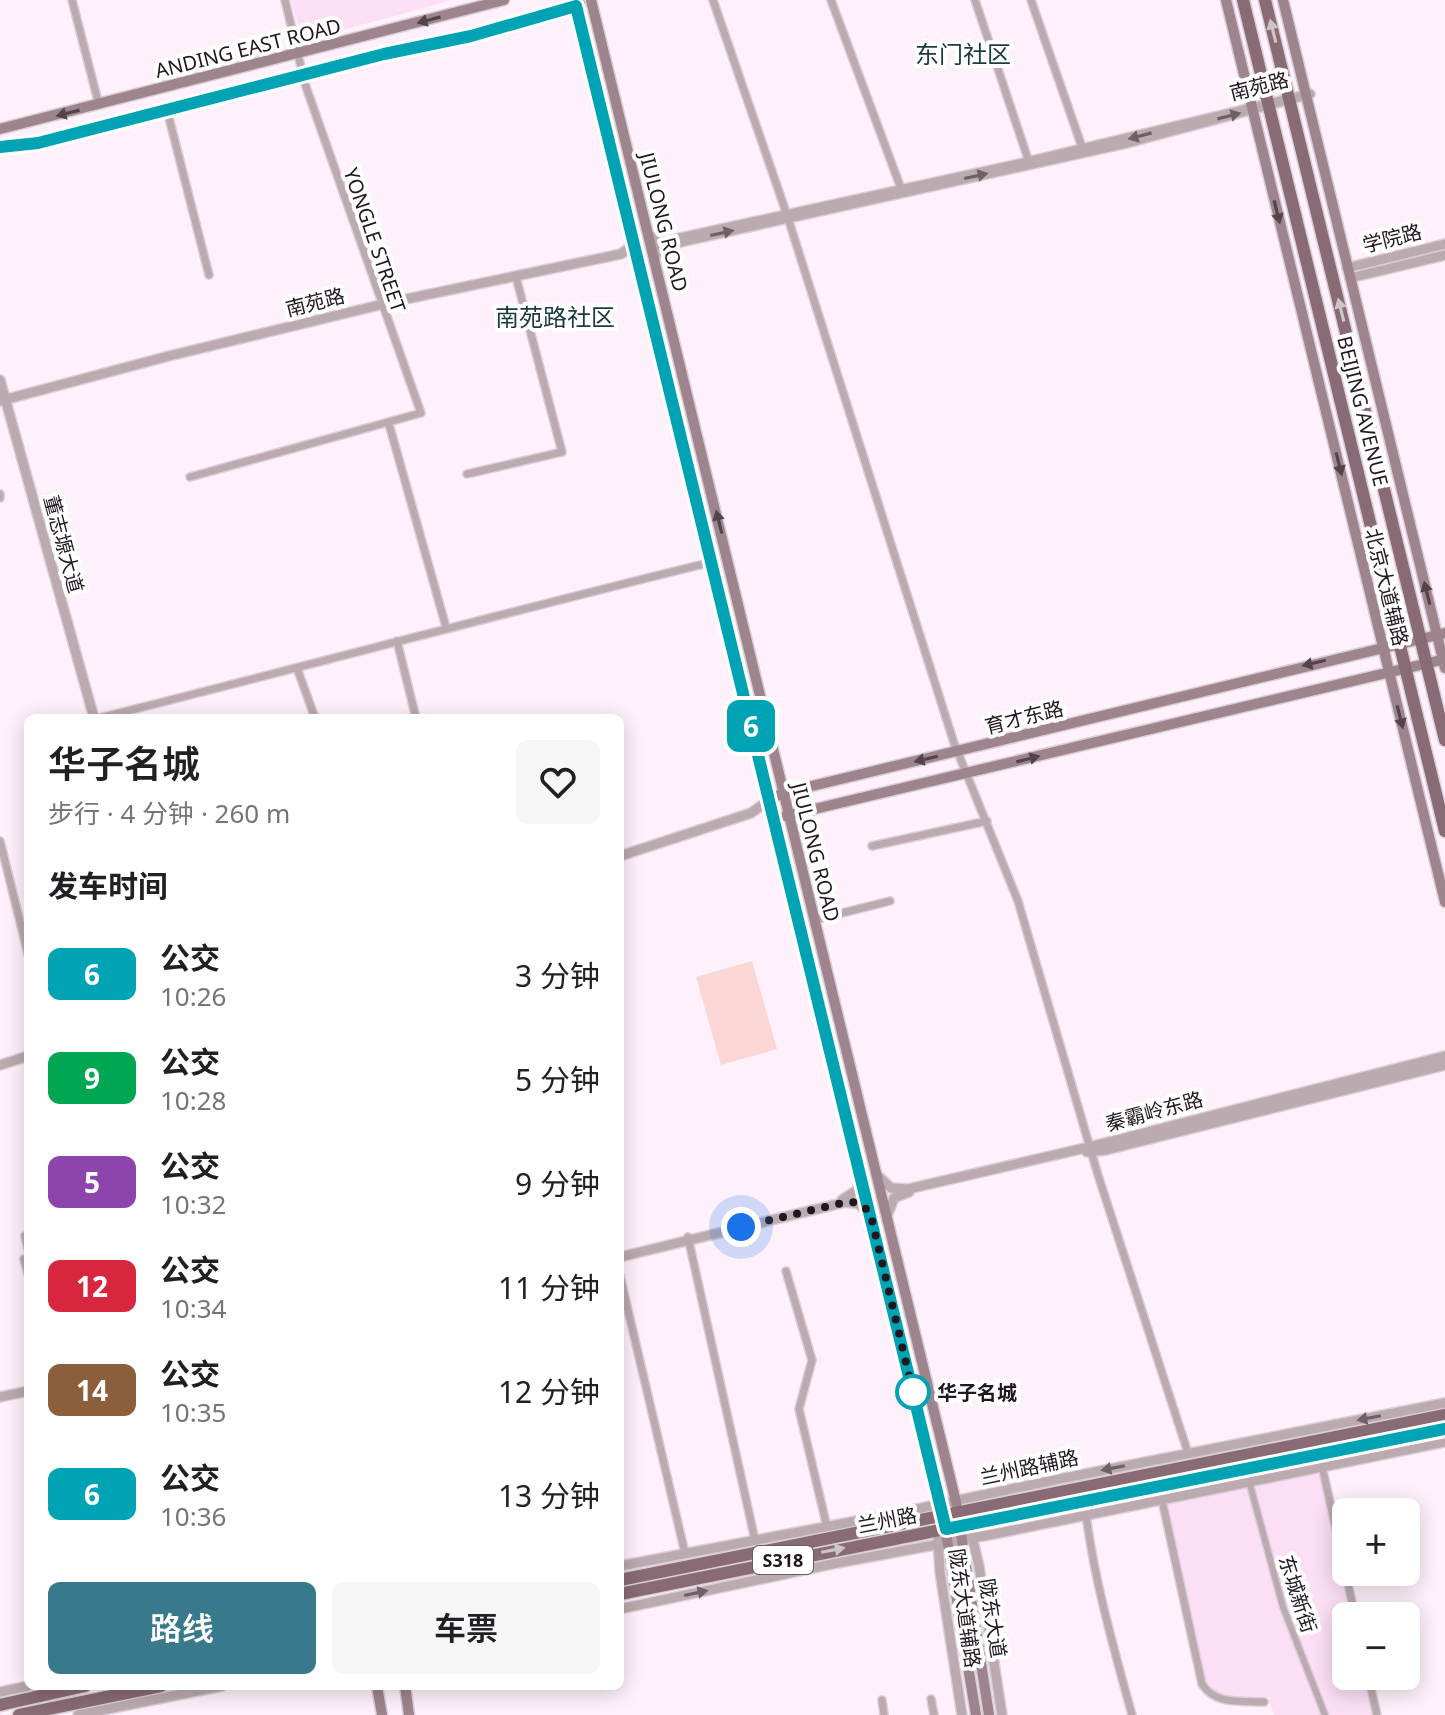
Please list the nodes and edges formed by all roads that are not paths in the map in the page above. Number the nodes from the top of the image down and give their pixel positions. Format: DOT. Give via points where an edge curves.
graph roads {
  1 [pos="72,0"];
  2 [pos="285,0"];
  3 [pos="504,0"];
  4 [pos="591,0"];
  5 [pos="713,0"];
  6 [pos="831,0"];
  7 [pos="975,0"];
  8 [pos="1031,0"];
  9 [pos="1226,0"];
  10 [pos="1243,0"];
  11 [pos="1265,0"];
  12 [pos="1283,0"];
  13 [pos="576,3"];
  14 [pos="297,48"];
  15 [pos="303,74"];
  16 [pos="1306,95"];
  17 [pos="1290,99"];
  18 [pos="1268,104"];
  19 [pos="99,105"];
  20 [pos="1252,108"];
  21 [pos="167,110"];
  22 [pos="0,129"];
  23 [pos="0,147"];
  24 [pos="1084,151"];
  25 [pos="1029,163"];
  26 [pos="902,190"];
  27 [pos="788,217"];
  28 [pos="648,234"];
  29 [pos="633,237"];
  30 [pos="1445,244"];
  31 [pos="1445,255"];
  32 [pos="654,260"];
  33 [pos="639,263"];
  34 [pos="1349,273"];
  35 [pos="209,275"];
  36 [pos="516,279"];
  37 [pos="381,306"];
  38 [pos="0,380"];
  39 [pos="2,402"];
  40 [pos="389,424"];
  41 [pos="467,474"];
  42 [pos="190,477"];
  43 [pos="712,562"];
  44 [pos="446,627"];
  45 [pos="1441,634"];
  46 [pos="1420,638"];
  47 [pos="397,641"];
  48 [pos="1399,643"];
  49 [pos="1383,647"];
  50 [pos="1444,662"];
  51 [pos="1426,663"];
  52 [pos="297,668"];
  53 [pos="1405,668"];
  54 [pos="1389,672"];
  55 [pos="93,714"];
  56 [pos="110,714"];
  57 [pos="311,714"];
  58 [pos="415,714"];
  59 [pos="1445,740"];
  60 [pos="958,752"];
  61 [pos="968,774"];
  62 [pos="783,793"];
  63 [pos="769,800"];
  64 [pos="789,816"];
  65 [pos="774,817"];
  66 [pos="987,821"];
  67 [pos="1445,831"];
  68 [pos="0,841"];
  69 [pos="872,846"];
  70 [pos="2,858"];
  71 [pos="624,858"];
  72 [pos="624,858"];
  73 [pos="890,901"];
  74 [pos="1445,902"];
  75 [pos="814,920"];
  76 [pos="24,939"];
  77 [pos="24,1054"];
  78 [pos="1445,1056"];
  79 [pos="0,1062"];
  80 [pos="1445,1065"];
  81 [pos="1090,1149"];
  82 [pos="876,1174"];
  83 [pos="861,1176"];
  84 [pos="871,1216"];
  85 [pos="887,1216"];
  86 [pos="688,1238"];
  87 [pos="624,1254"];
  88 [pos="786,1271"];
  89 [pos="624,1293"];
  90 [pos="24,1391"];
  91 [pos="0,1395"];
  92 [pos="1445,1403"];
  93 [pos="1445,1415"];
  94 [pos="1445,1429"];
  95 [pos="1445,1442"];
  96 [pos="1188,1453"];
  97 [pos="1322,1466"];
  98 [pos="1249,1481"];
  99 [pos="1162,1500"];
  100 [pos="959,1509"];
  101 [pos="941,1512"];
  102 [pos="1086,1515"];
  103 [pos="827,1527"];
  104 [pos="966,1532"];
  105 [pos="943,1536"];
  106 [pos="755,1540"];
  107 [pos="685,1553"];
  108 [pos="624,1565"];
  109 [pos="624,1579"];
  110 [pos="624,1593"];
  111 [pos="1352,1602"];
  112 [pos="624,1608"];
  113 [pos="24,1687"];
  114 [pos="67,1690"];
  115 [pos="141,1690"];
  116 [pos="202,1690"];
  117 [pos="378,1690"];
  118 [pos="406,1690"];
  119 [pos="1371,1690"];
  120 [pos="0,1692"];
  121 [pos="931,1699"];
  122 [pos="882,1700"];
  123 [pos="1264,1702"];
  124 [pos="0,1705"];
  125 [pos="19,1715"];
  126 [pos="78,1715"];
  127 [pos="382,1715"];
  128 [pos="409,1715"];
  129 [pos="884,1715"];
  130 [pos="934,1715"];
  131 [pos="962,1715"];
  132 [pos="976,1715"];
  133 [pos="989,1715"];
  134 [pos="1002,1715"];
  135 [pos="1132,1715"];
  136 [pos="1325,1715"];
  137 [pos="1377,1715"];
  1 -- 19 [label="street"];
  2 -- 14 [label="street, YONGLE STREET"];
  3 -- 14 [label="main road, ANDING EAST ROAD, one-way"];
  4 -- 13 [label="main road, ANDING EAST ROAD"];
  4 -- 28 [label="main road, JIULONG ROAD"];
  5 -- 27 [label="street"];
  6 -- 26 [label="street"];
  7 -- 25 [label="street"];
  8 -- 24 [label="street"];
  9 -- 20 [label="main road, 北京大道辅路"];
  10 -- 18 [label="main road, BEIJING AVENUE"];
  17 -- 11 [label="main road, BEIJING AVENUE, one-way"];
  12 -- 16 [label="main road, 北京大道辅路"];
  13 -- 15 [label="main road, ANDING EAST ROAD" via="471,36"];
  13 -- 29 [label="main road, JIULONG ROAD"];
  14 -- 15 [label="street, YONGLE STREET"];
  14 -- 19 [label="main road, ANDING EAST ROAD"];
  15 -- 21 [label="main road, ANDING EAST ROAD"];
  15 -- 37 [label="street, YONGLE STREET"];
  16 -- 17 [label="street, 南苑路"];
  16 -- 34 [label="main road, 北京大道辅路"];
  17 -- 18 [label="street, 南苑路"];
  46 -- 17 [label="main road, BEIJING AVENUE, one-way"];
  18 -- 20 [label="street, 南苑路"];
  18 -- 48 [label="main road, BEIJING AVENUE"];
  19 -- 22 [label="main road, ANDING EAST ROAD, one-way"];
  20 -- 24 [label="street, 南苑路"];
  20 -- 49 [label="main road, 北京大道辅路, one-way"];
  21 -- 23 [label="main road, ANDING EAST ROAD" via="38,143"];
  21 -- 35 [label="street"];
  24 -- 25 [label="street, 南苑路"];
  25 -- 26 [label="street, 南苑路"];
  26 -- 27 [label="street, 南苑路"];
  27 -- 28 [label="street, 南苑路" via="666,241"];
  32 -- 27 [label="street, 南苑路, one-way" via="659,248 667,245"];
  27 -- 60 [label="street"];
  28 -- 32 [label="main road, JIULONG ROAD"];
  29 -- 33 [label="main road, JIULONG ROAD"];
  29 -- 36 [label="street, 南苑路" via="621,254"];
  30 -- 34 [label="street, 学院路"];
  31 -- 34 [label="street, 学院路"];
  62 -- 32 [label="main road, JIULONG ROAD, one-way"];
  33 -- 36 [label="street, 南苑路" via="627,256"];
  33 -- 43 [label="main road, JIULONG ROAD"];
  45 -- 34 [label="main road, 北京大道辅路, one-way"];
  36 -- 37 [label="street, 南苑路"];
  36 -- 41 [label="street" via="562,452"];
  37 -- 39 [label="street, 南苑路"];
  37 -- 40 [label="street, YONGLE STREET" via="421,413"];
  38 -- 39 [label="street, 董志塬大道"];
  39 -- 55 [label="street, 董志塬大道"];
  40 -- 42 [label="street"];
  40 -- 44 [label="street"];
  43 -- 44 [label="street"];
  43 -- 63 [label="main road, JIULONG ROAD"];
  44 -- 47 [label="street"];
  45 -- 46 [label="main road, 育才东路"];
  45 -- 50 [label="main road, 北京大道辅路"];
  46 -- 48 [label="main road, 育才东路"];
  46 -- 51 [label="main road, BEIJING AVENUE"];
  47 -- 52 [label="street"];
  47 -- 58 [label="street"];
  48 -- 49 [label="main road, 育才东路"];
  48 -- 53 [label="main road, BEIJING AVENUE"];
  49 -- 54 [label="main road, 北京大道辅路"];
  49 -- 60 [label="main road, 育才东路, one-way"];
  50 -- 51 [label="main road, 育才东路"];
  51 -- 53 [label="main road, 育才东路"];
  51 -- 59 [label="main road, BEIJING AVENUE"];
  52 -- 56 [label="street"];
  52 -- 57 [label="street"];
  53 -- 54 [label="main road, 育才东路"];
  53 -- 67 [label="main road, BEIJING AVENUE"];
  61 -- 54 [label="main road, 育才东路, one-way"];
  54 -- 74 [label="main road, 北京大道辅路, one-way"];
  60 -- 61 [label="street"];
  60 -- 62 [label="main road, 育才东路, one-way"];
  61 -- 64 [label="main road, 育才东路"];
  61 -- 66 [label="street"];
  62 -- 63 [label="main road, 育才东路"];
  62 -- 64 [label="main road, JIULONG ROAD"];
  63 -- 65 [label="main road, JIULONG ROAD"];
  63 -- 71 [label="street, 育才东路" via="751,813"];
  64 -- 65 [label="main road, 育才东路"];
  64 -- 75 [label="main road, JIULONG ROAD"];
  65 -- 72 [label="street, 育才东路" via="759,816"];
  65 -- 83 [label="main road, JIULONG ROAD"];
  66 -- 69 [label="street"];
  66 -- 81 [label="street" via="1018,901"];
  68 -- 70 [label="street"];
  70 -- 76 [label="street"];
  73 -- 75 [label="street"];
  75 -- 82 [label="main road, JIULONG ROAD"];
  77 -- 79 [label="street"];
  78 -- 81 [label="street, 秦霸岭东路"];
  80 -- 81 [label="street, 秦霸岭东路" via="1106,1150"];
  81 -- 82 [label="street, 秦霸岭东路" via="908,1189 891,1188"];
  81 -- 85 [label="street, 秦霸岭东路" via="900,1195"];
  81 -- 96 [label="street"];
  82 -- 85 [label="main road, JIULONG ROAD"];
  83 -- 84 [label="main road, JIULONG ROAD"];
  83 -- 86 [label="street" via="857,1190 845,1199"];
  84 -- 86 [label="street" via="852,1201"];
  84 -- 101 [label="main road, JIULONG ROAD"];
  85 -- 100 [label="main road, JIULONG ROAD"];
  86 -- 87 [label="street"];
  86 -- 106 [label="street"];
  88 -- 103 [label="street" via="812,1360 799,1409"];
  89 -- 107 [label="street"];
  90 -- 91 [label="street"];
  92 -- 96 [label="street, 兰州路辅路, one-way"];
  93 -- 100 [label="main road, 兰州路 / S318"];
  94 -- 104 [label="main road, 兰州路 / S318"];
  95 -- 97 [label="street"];
  96 -- 100 [label="street, 兰州路辅路, one-way"];
  97 -- 98 [label="street"];
  97 -- 111 [label="street"];
  98 -- 99 [label="street"];
  98 -- 136 [label="street, 东城新街" via="1283,1607"];
  99 -- 102 [label="street"];
  99 -- 123 [label="street" via="1202,1684 1222,1700"];
  100 -- 101 [label="main road, 兰州路 / S318"];
  100 -- 104 [label="main road, JIULONG ROAD"];
  101 -- 103 [label="street"];
  101 -- 105 [label="main road, JIULONG ROAD"];
  101 -- 109 [label="main road, 兰州路 / S318"];
  102 -- 104 [label="street"];
  102 -- 135 [label="street"];
  103 -- 106 [label="street"];
  104 -- 105 [label="main road, 兰州路 / S318"];
  104 -- 133 [label="main road, 陇东大道"];
  104 -- 134 [label="street, 陇东大道辅路"];
  110 -- 105 [label="main road, 兰州路 / S318, one-way"];
  112 -- 105 [label="street, one-way"];
  105 -- 131 [label="street, 陇东大道辅路"];
  105 -- 132 [label="main road, 陇东大道"];
  106 -- 107 [label="street"];
  107 -- 108 [label="street"];
  113 -- 120 [label="street"];
  114 -- 124 [label="main road"];
  115 -- 125 [label="main road"];
  116 -- 126 [label="street"];
  117 -- 127 [label="main road"];
  118 -- 128 [label="main road"];
  119 -- 137 [label="street"];
  121 -- 130 [label="street"];
  122 -- 129 [label="street"];
}
